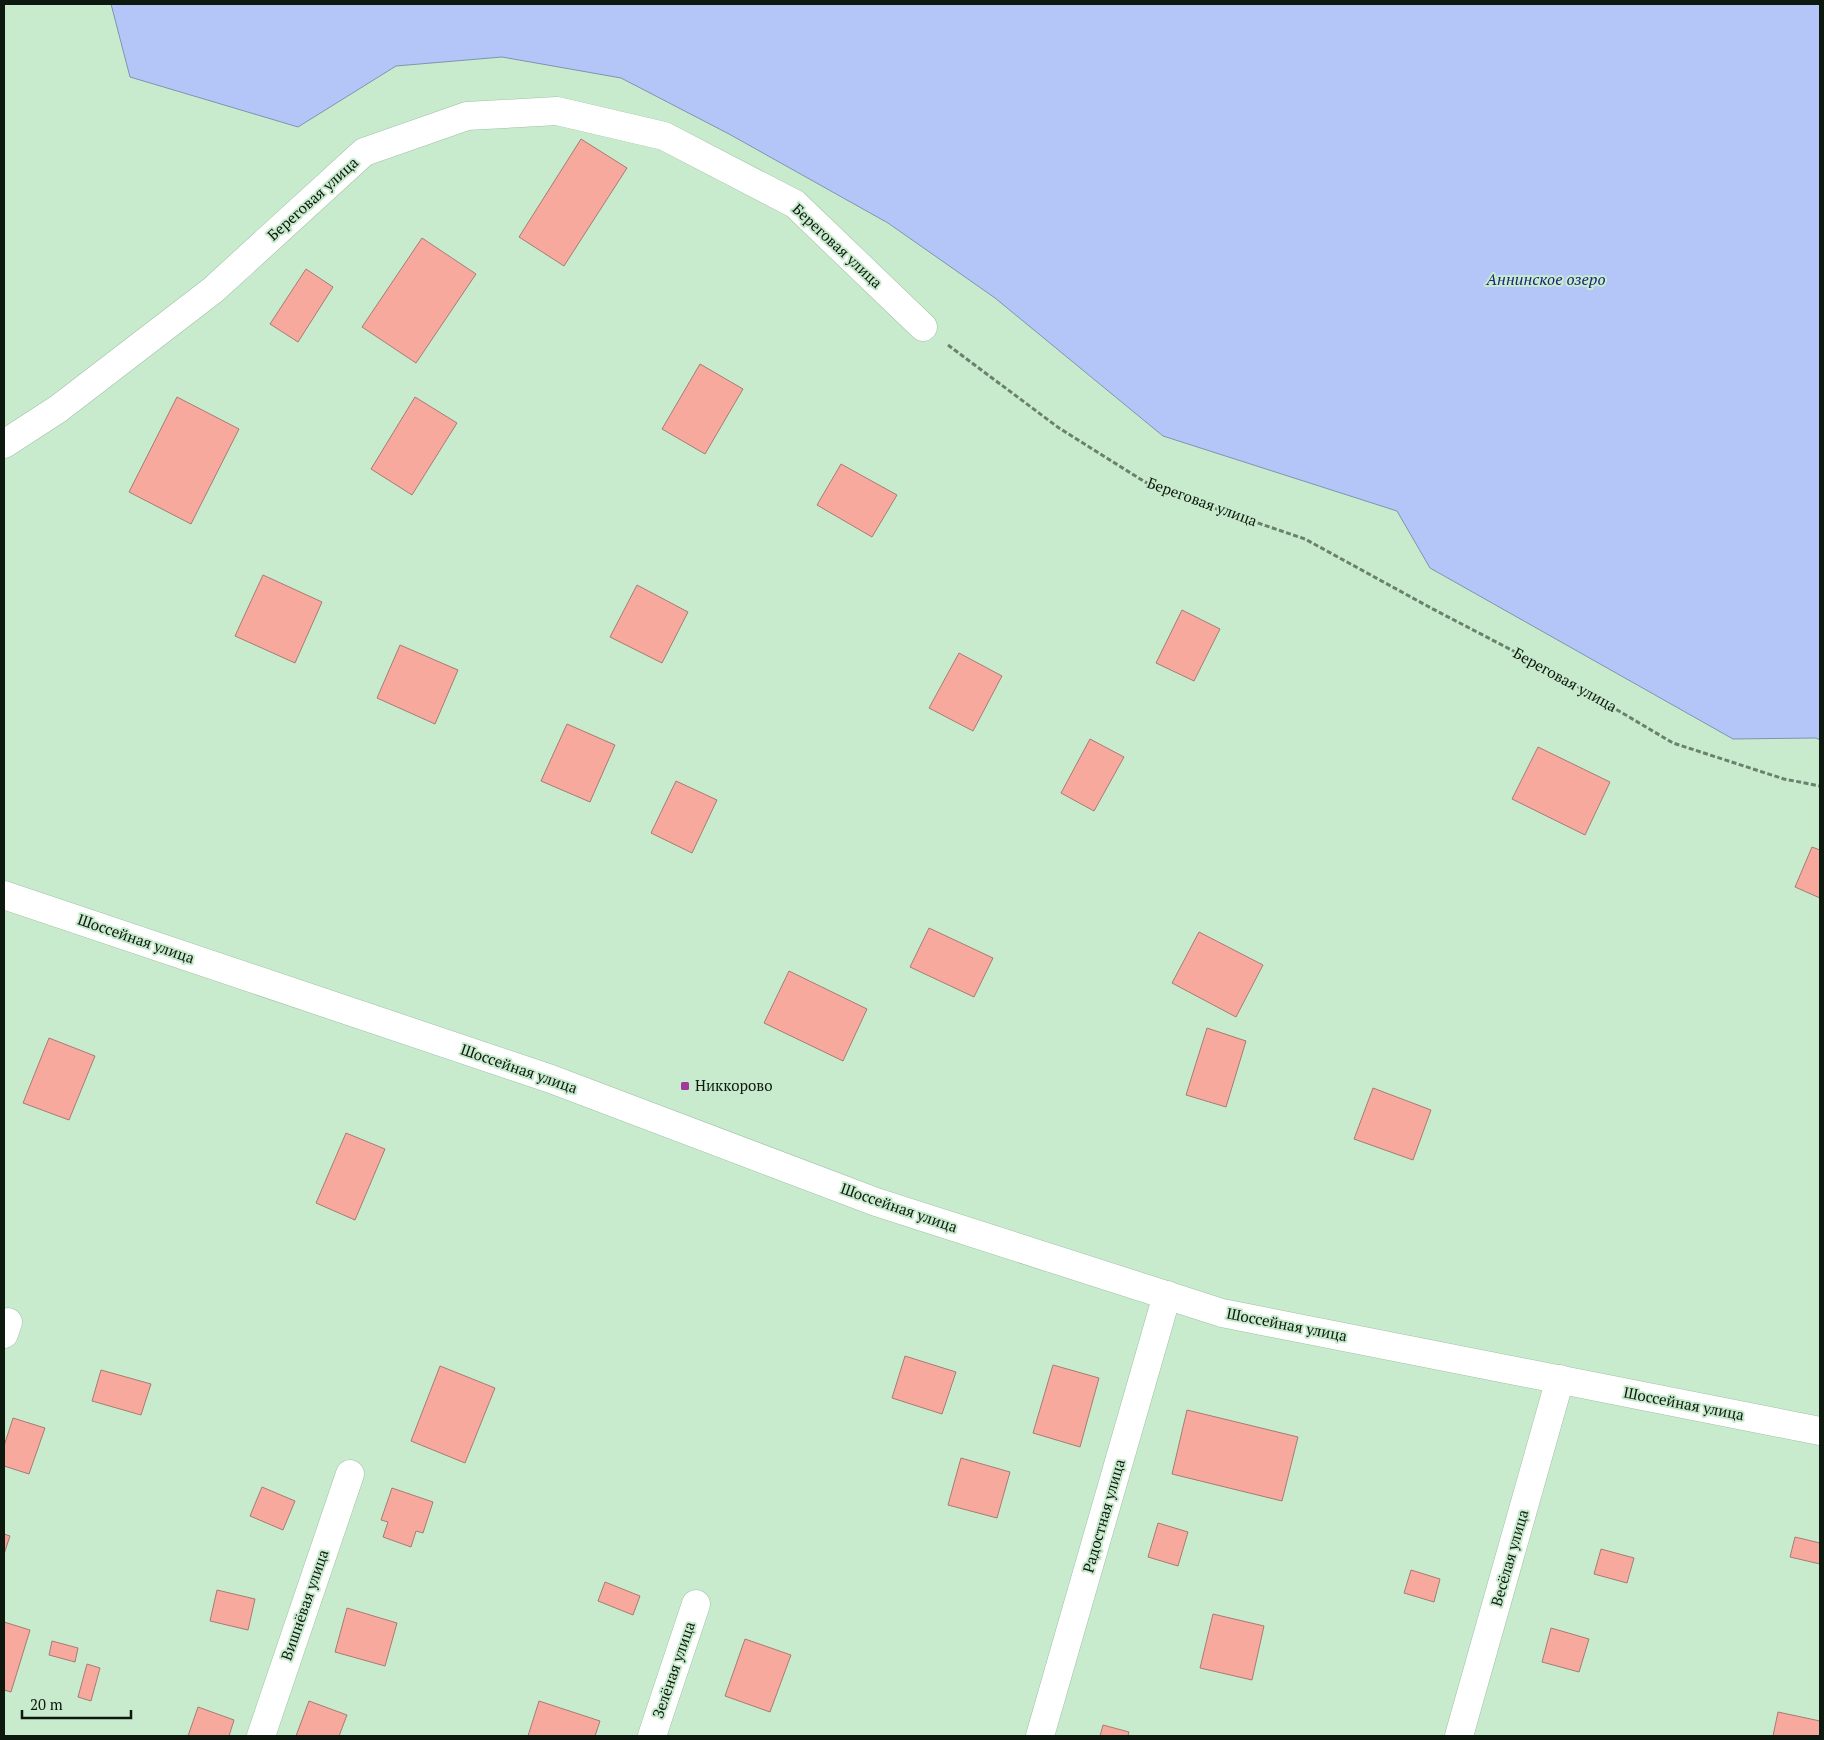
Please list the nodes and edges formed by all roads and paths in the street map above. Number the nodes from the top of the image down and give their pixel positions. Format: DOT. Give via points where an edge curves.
graph roads {
  1 [pos="923,327"];
  2 [pos="4,444"];
  3 [pos="1820,786"];
  4 [pos="4,895"];
  5 [pos="1167,1296"];
  6 [pos="1560,1379"];
  7 [pos="1820,1431"];
  8 [pos="350,1474"];
  9 [pos="696,1604"];
  10 [pos="261,1736"];
  11 [pos="652,1736"];
  12 [pos="1040,1736"];
  13 [pos="1460,1736"];
  1 -- 2 [label="street, Береговая улица" via="795,204 664,136 557,111 467,116 364,152 213,290 58,409"];
  1 -- 3 [label="path, Береговая улица" via="1059,428 1145,482 1305,539 1548,669 1673,743 1784,779"];
  4 -- 5 [label="street, Шоссейная улица" via="551,1079 876,1202"];
  5 -- 6 [label="street, Шоссейная улица" via="1222,1313"];
  5 -- 12 [label="street, Радостная улица"];
  6 -- 7 [label="street, Шоссейная улица"];
  6 -- 13 [label="street, Весёлая улица"];
  8 -- 10 [label="street, Вишнёвая улица"];
  9 -- 11 [label="street, Зелёная улица"];
}
